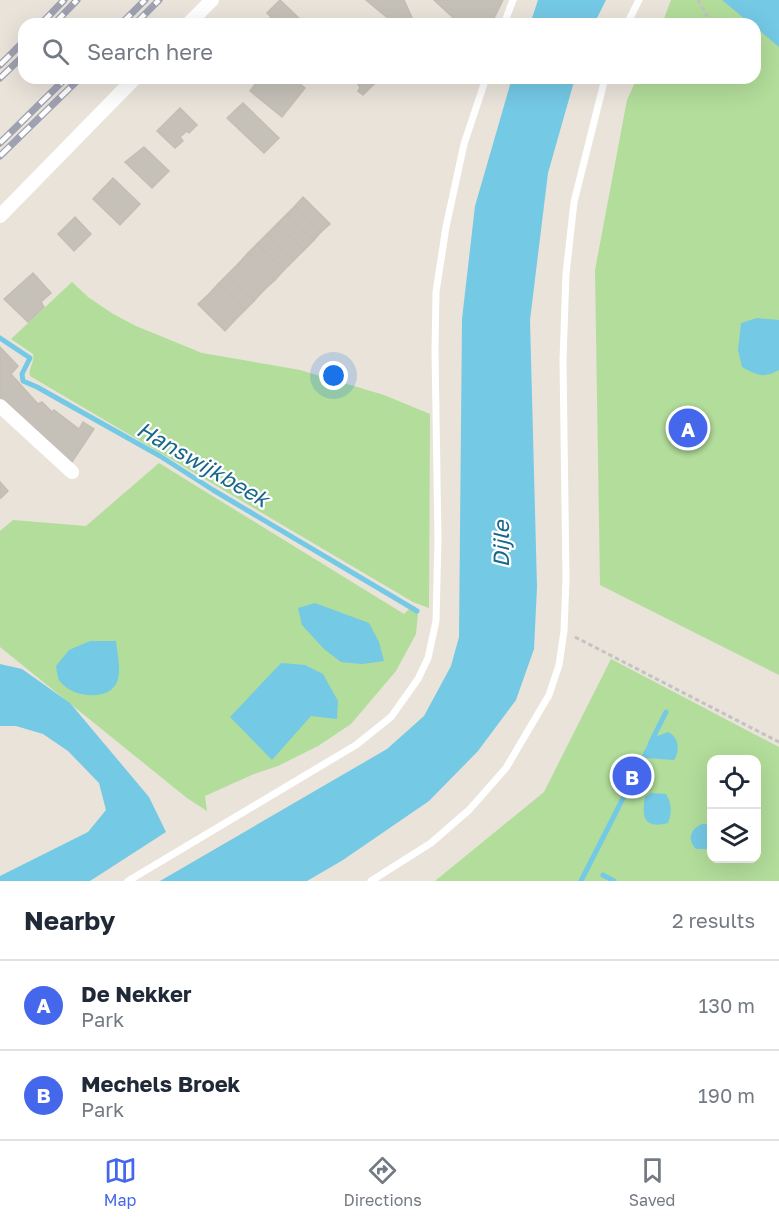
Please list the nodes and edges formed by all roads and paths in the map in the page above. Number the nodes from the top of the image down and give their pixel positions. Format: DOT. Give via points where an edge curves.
graph roads {
  1 [pos="212,0"];
  2 [pos="513,0"];
  3 [pos="639,0"];
  4 [pos="698,0"];
  5 [pos="194,18"];
  6 [pos="506,18"];
  7 [pos="630,18"];
  8 [pos="708,18"];
  9 [pos="129,84"];
  10 [pos="484,84"];
  11 [pos="604,84"];
  12 [pos="0,216"];
  13 [pos="0,406"];
  14 [pos="72,472"];
  15 [pos="564,631"];
  16 [pos="779,742"];
  17 [pos="128,881"];
  18 [pos="371,881"];
  1 -- 5 [label="street"];
  2 -- 6 [label="lane"];
  3 -- 7 [label="lane"];
  4 -- 8 [label="path"];
  9 -- 12 [label="street"];
  10 -- 17 [label="lane" via="464,144 436,292 438,540 436,621 428,658 391,717 356,745"];
  11 -- 15 [label="lane" via="574,202 566,274"];
  13 -- 14 [label="street"];
  15 -- 16 [label="path"];
  15 -- 18 [label="lane" via="549,695 506,768 470,810 430,843"];
}
